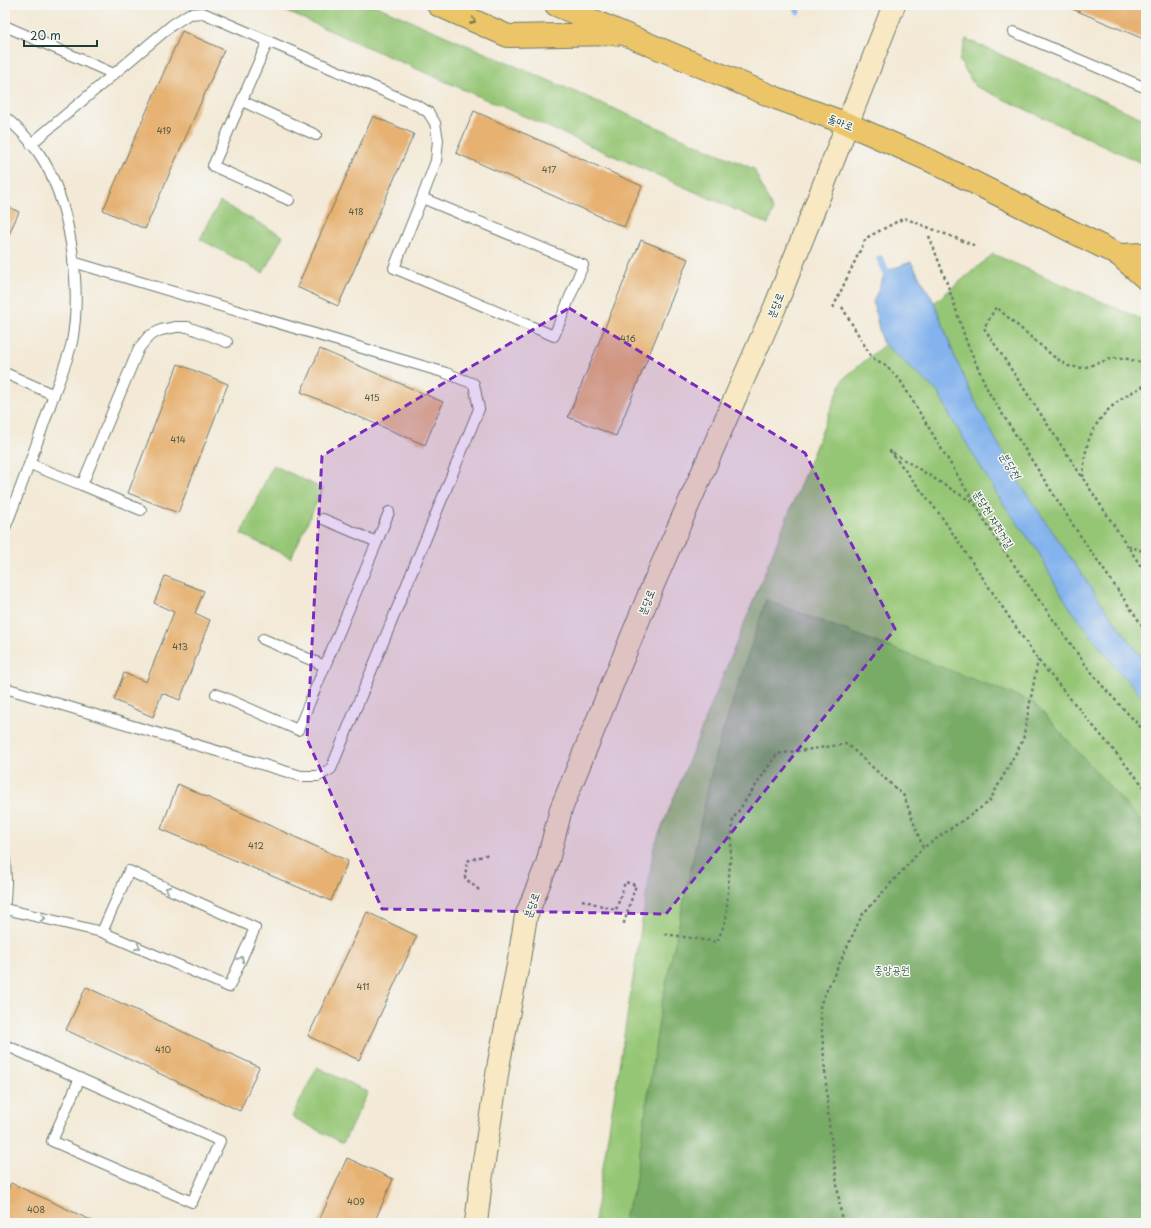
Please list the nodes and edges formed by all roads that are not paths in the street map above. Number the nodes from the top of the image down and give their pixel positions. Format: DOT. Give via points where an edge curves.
graph roads {
  1 [pos="438,5"];
  2 [pos="556,5"];
  3 [pos="596,5"];
  4 [pos="894,5"];
  5 [pos="5,26"];
  6 [pos="1014,32"];
  7 [pos="623,34"];
  8 [pos="268,41"];
  9 [pos="114,74"];
  10 [pos="1146,88"];
  11 [pos="242,101"];
  12 [pos="5,117"];
  13 [pos="848,124"];
  14 [pos="316,134"];
  15 [pos="31,144"];
  16 [pos="422,198"];
  17 [pos="289,200"];
  18 [pos="1146,254"];
  19 [pos="1119,255"];
  20 [pos="73,262"];
  21 [pos="1146,279"];
  22 [pos="227,342"];
  23 [pos="5,373"];
  24 [pos="54,395"];
  25 [pos="30,464"];
  26 [pos="82,485"];
  27 [pos="141,510"];
  28 [pos="389,512"];
  29 [pos="323,519"];
  30 [pos="5,528"];
  31 [pos="377,542"];
  32 [pos="263,639"];
  33 [pos="325,666"];
  34 [pos="5,688"];
  35 [pos="216,694"];
  36 [pos="5,860"];
  37 [pos="5,901"];
  38 [pos="5,909"];
  39 [pos="102,932"];
  40 [pos="5,1045"];
  41 [pos="80,1078"];
  42 [pos="476,1223"];
  1 -- 7 [label="main road, one-way" via="508,36"];
  2 -- 7 [label="main road, 돌마로"];
  3 -- 7 [label="main road"];
  4 -- 13 [label="main road, 분당로"];
  5 -- 9 [label="lane"];
  6 -- 10 [label="lane"];
  7 -- 13 [label="main road, 돌마로" via="776,98"];
  8 -- 9 [label="lane" via="203,13 189,14 172,25"];
  8 -- 11 [label="lane"];
  8 -- 16 [label="lane" via="428,112 435,123 438,140 436,161"];
  9 -- 15 [label="lane"];
  11 -- 14 [label="lane"];
  11 -- 17 [label="lane" via="213,166"];
  12 -- 15 [label="lane"];
  13 -- 19 [label="main road, 돌마로" via="931,161"];
  13 -- 42 [label="main road, 분당로" via="775,307 653,585 561,809 547,864 526,916 499,1062"];
  15 -- 20 [label="lane" via="54,182 66,216"];
  16 -- 16 [label="lane" via="394,268 554,336 583,265"];
  18 -- 19 [label="main road, 돌마로"];
  19 -- 21 [label="main road, 돌마로"];
  20 -- 24 [label="lane" via="76,306 71,343"];
  20 -- 34 [label="lane" via="446,373 474,384 479,409 331,769 318,776 301,776"];
  22 -- 26 [label="lane" via="188,327 161,330 149,336 139,348"];
  23 -- 24 [label="lane"];
  24 -- 25 [label="lane"];
  25 -- 26 [label="lane"];
  25 -- 30 [label="lane"];
  26 -- 27 [label="lane"];
  28 -- 31 [label="lane"];
  29 -- 31 [label="lane"];
  31 -- 33 [label="lane"];
  32 -- 33 [label="lane"];
  33 -- 35 [label="lane" via="298,730"];
  36 -- 37 [label="lane"];
  38 -- 39 [label="lane, one-way"];
  39 -- 39 [label="lane, one-way" via="229,987 255,928 129,871"];
  40 -- 41 [label="lane"];
  41 -- 41 [label="lane" via="220,1141 192,1202 52,1141"];
}
